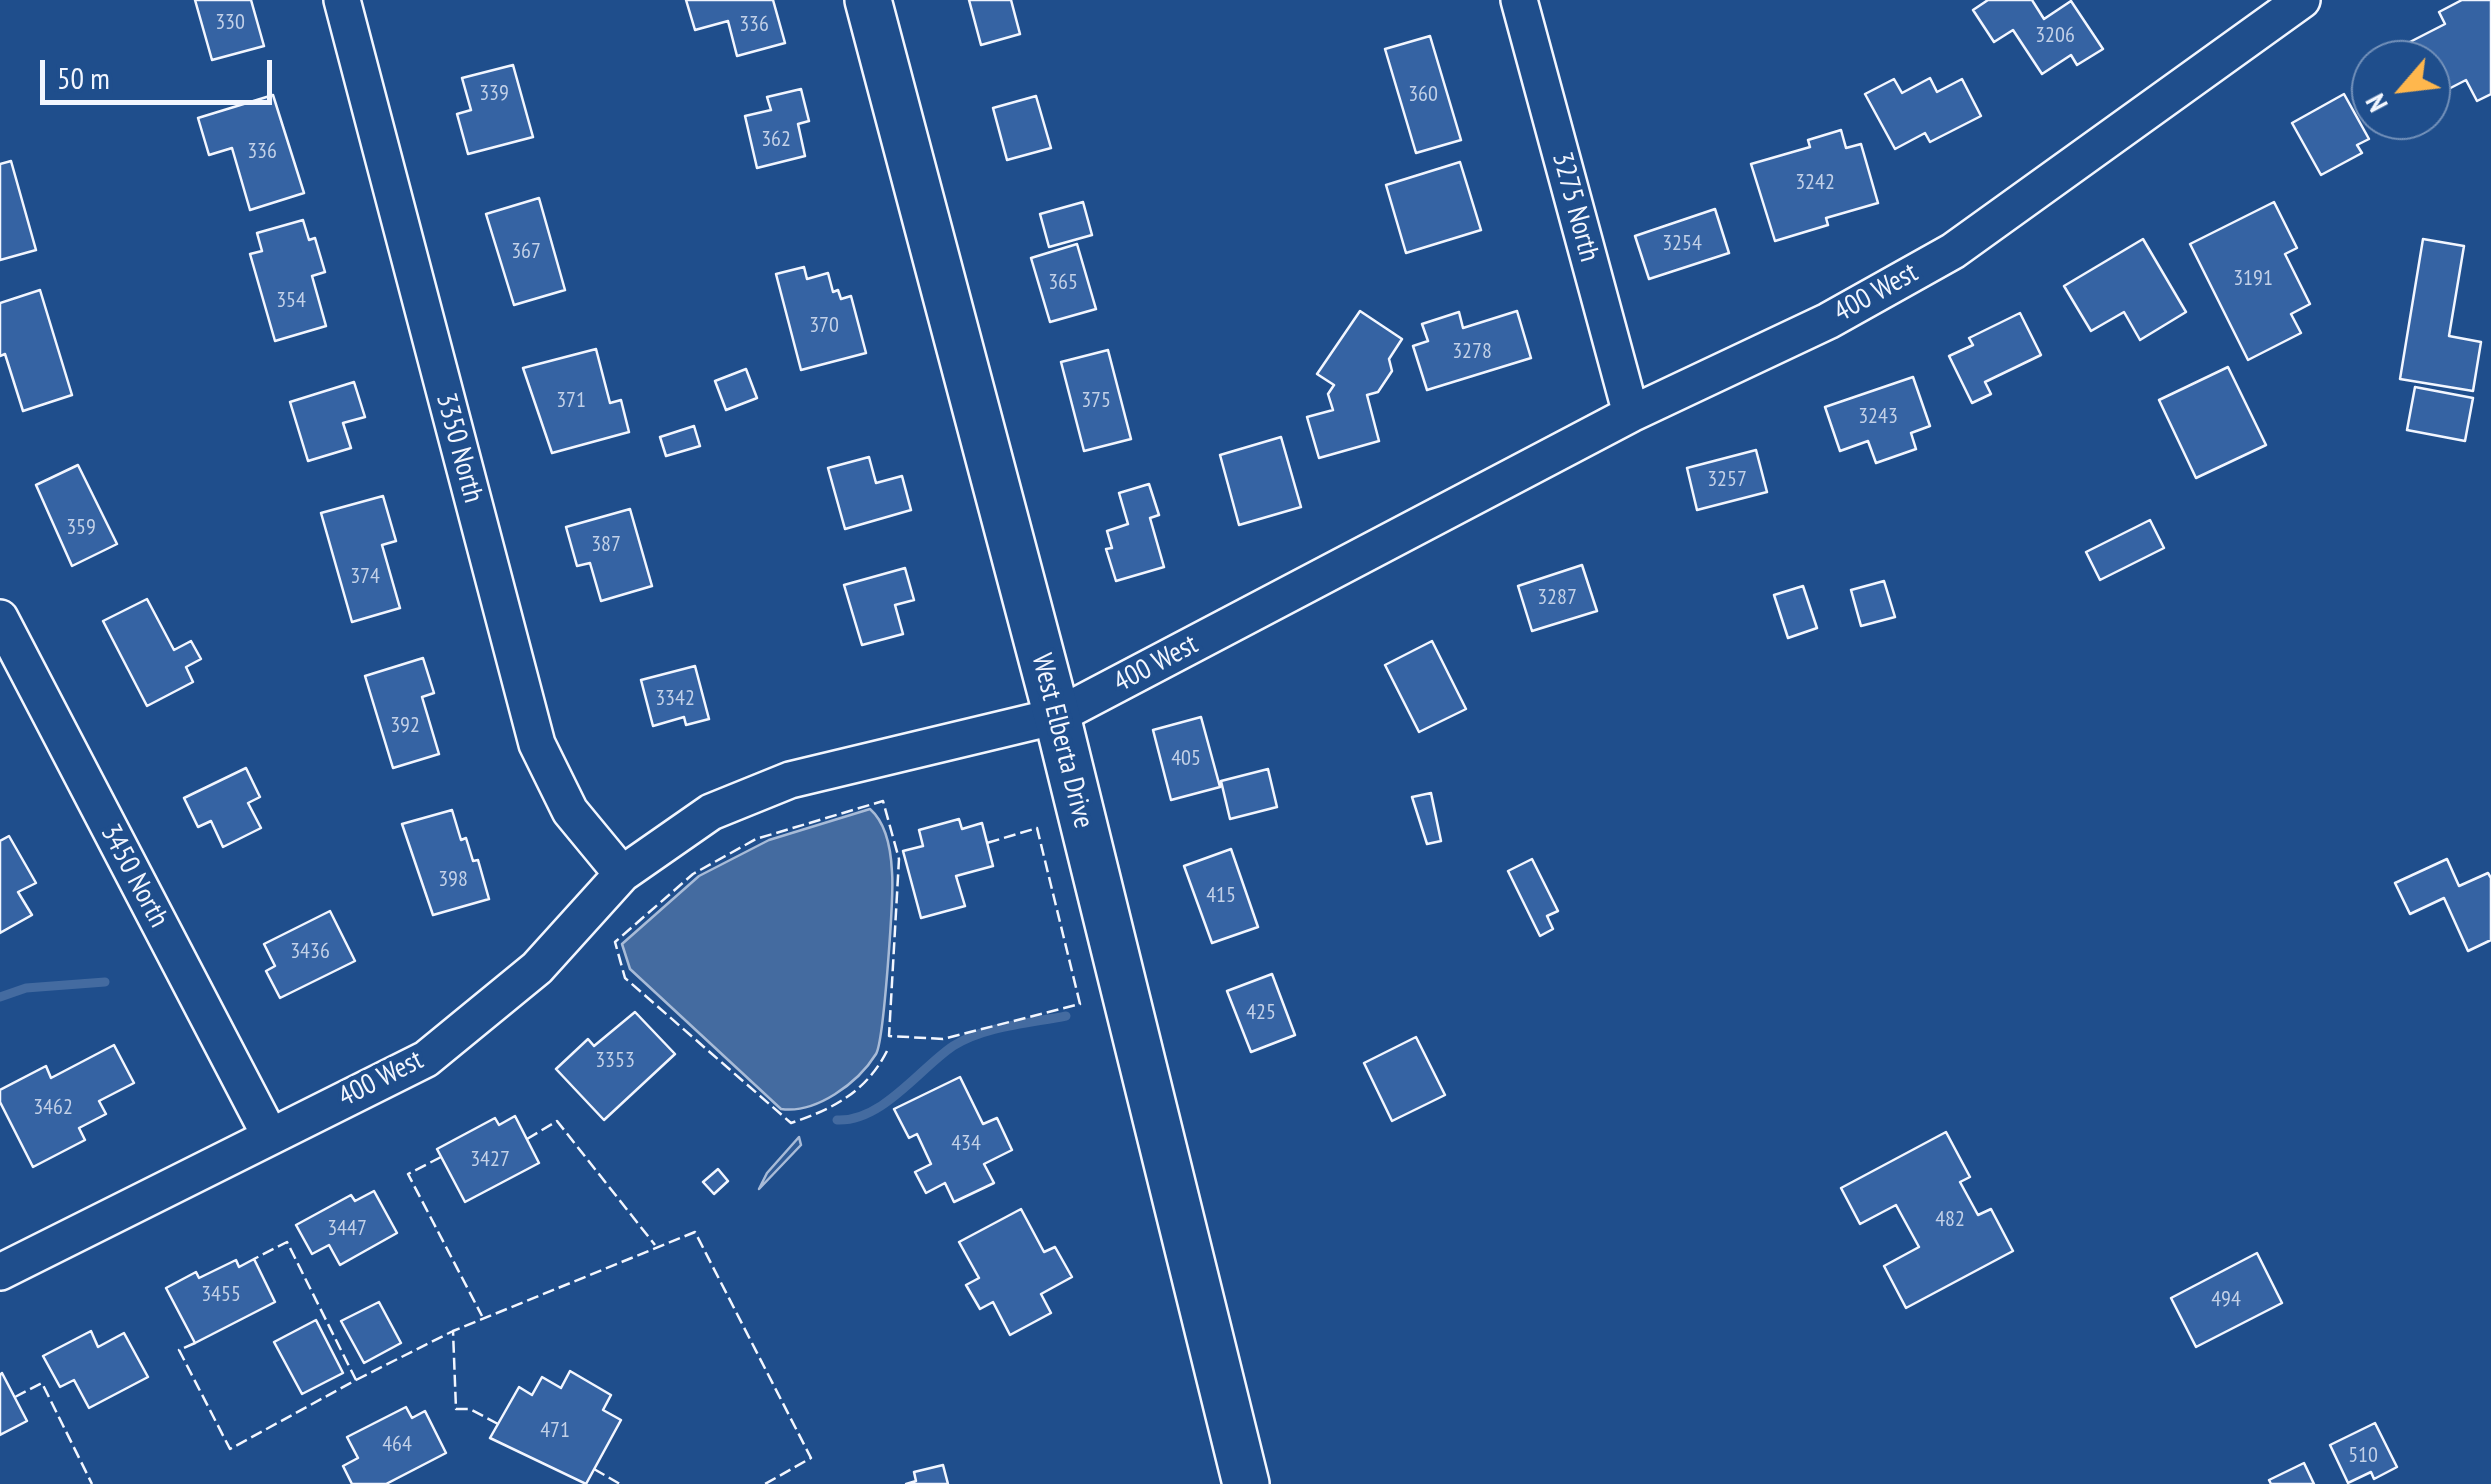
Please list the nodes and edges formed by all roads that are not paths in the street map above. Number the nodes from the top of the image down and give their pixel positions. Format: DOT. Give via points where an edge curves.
graph roads {
  1 [pos="342,0"];
  2 [pos="868,0"];
  3 [pos="1519,0"];
  4 [pos="2302,0"];
  5 [pos="1631,414"];
  6 [pos="0,618"];
  7 [pos="1056,716"];
  8 [pos="622,874"];
  9 [pos="268,1134"];
  10 [pos="0,1272"];
  11 [pos="1246,1484"];
  1 -- 8 [label="street, 3350 North" via="536,744 570,811"];
  2 -- 7 [label="main road, West Elberta Drive"];
  3 -- 5 [label="street, 3275 North"];
  4 -- 5 [label="street, 400 West" via="1952,250 1828,321"];
  5 -- 7 [label="street, 400 West"];
  6 -- 9 [label="street, 3450 North"];
  7 -- 8 [label="street, 400 West" via="790,780 712,812"];
  7 -- 11 [label="main road, West Elberta Drive"];
  8 -- 9 [label="street, 400 West" via="537,968 426,1058"];
  9 -- 10 [label="street, 400 West"];
}
